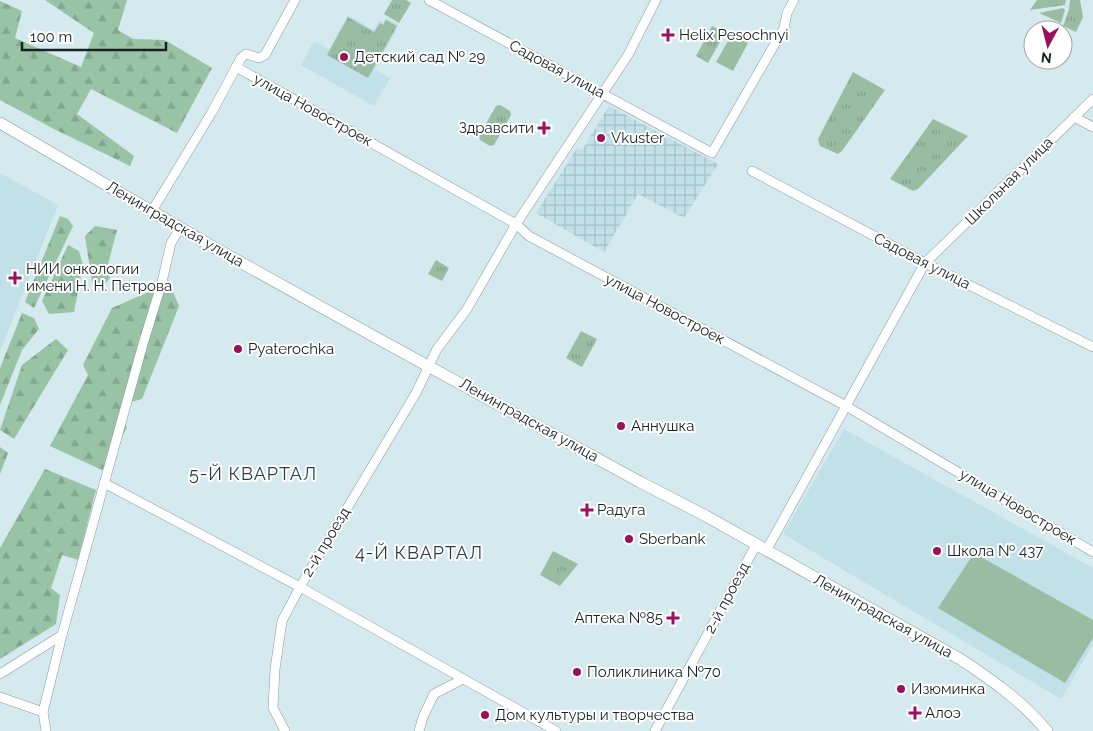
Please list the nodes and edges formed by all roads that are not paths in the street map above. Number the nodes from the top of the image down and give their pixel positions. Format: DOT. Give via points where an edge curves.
graph roads {
  1 [pos="295,0"];
  2 [pos="429,0"];
  3 [pos="656,0"];
  4 [pos="794,0"];
  5 [pos="236,67"];
  6 [pos="604,94"];
  7 [pos="1093,99"];
  8 [pos="1074,117"];
  9 [pos="0,123"];
  10 [pos="1093,127"];
  11 [pos="752,171"];
  12 [pos="152,211"];
  13 [pos="516,224"];
  14 [pos="180,228"];
  15 [pos="925,263"];
  16 [pos="1093,347"];
  17 [pos="429,366"];
  18 [pos="846,406"];
  19 [pos="104,483"];
  20 [pos="761,548"];
  21 [pos="1093,552"];
  22 [pos="300,587"];
  23 [pos="62,635"];
  24 [pos="0,674"];
  25 [pos="463,679"];
  26 [pos="0,697"];
  27 [pos="43,712"];
  28 [pos="46,731"];
  29 [pos="285,731"];
  30 [pos="419,731"];
  31 [pos="556,731"];
  32 [pos="655,731"];
  33 [pos="1047,731"];
  1 -- 5 [label="street" via="265,55 259,58 246,54"];
  2 -- 6 [label="street, Садовая улица"];
  3 -- 6 [label="street, 2-й проезд"];
  4 -- 6 [label="street, Садовая улица" via="784,28 712,153"];
  5 -- 12 [label="street"];
  5 -- 13 [label="street, улица Новостроек"];
  6 -- 13 [label="street, 2-й проезд"];
  7 -- 8 [label="street, Школьная улица"];
  8 -- 10 [label="street"];
  8 -- 15 [label="street, Школьная улица"];
  9 -- 12 [label="main road, Ленинградская улица"];
  11 -- 15 [label="street, Садовая улица"];
  12 -- 14 [label="main road, Ленинградская улица"];
  13 -- 17 [label="street, 2-й проезд" via="467,309 437,349"];
  13 -- 18 [label="street, улица Новостроек" via="529,236"];
  14 -- 17 [label="main road, Ленинградская улица"];
  14 -- 19 [label="street" via="171,243"];
  15 -- 16 [label="street, Садовая улица"];
  15 -- 18 [label="street, Школьная улица"];
  17 -- 20 [label="main road, Ленинградская улица"];
  17 -- 22 [label="street, 2-й проезд"];
  18 -- 20 [label="street, 2-й проезд"];
  18 -- 21 [label="street, улица Новостроек"];
  19 -- 22 [label="street"];
  19 -- 23 [label="street"];
  20 -- 32 [label="street, 2-й проезд"];
  20 -- 33 [label="main road, Ленинградская улица" via="960,659 991,679"];
  22 -- 25 [label="street"];
  22 -- 29 [label="street, 2-й проезд" via="282,621 276,669 273,708"];
  23 -- 24 [label="street"];
  23 -- 27 [label="street"];
  25 -- 30 [label="street" via="434,694"];
  25 -- 31 [label="street"];
  26 -- 27 [label="street"];
  27 -- 28 [label="street"];
}
